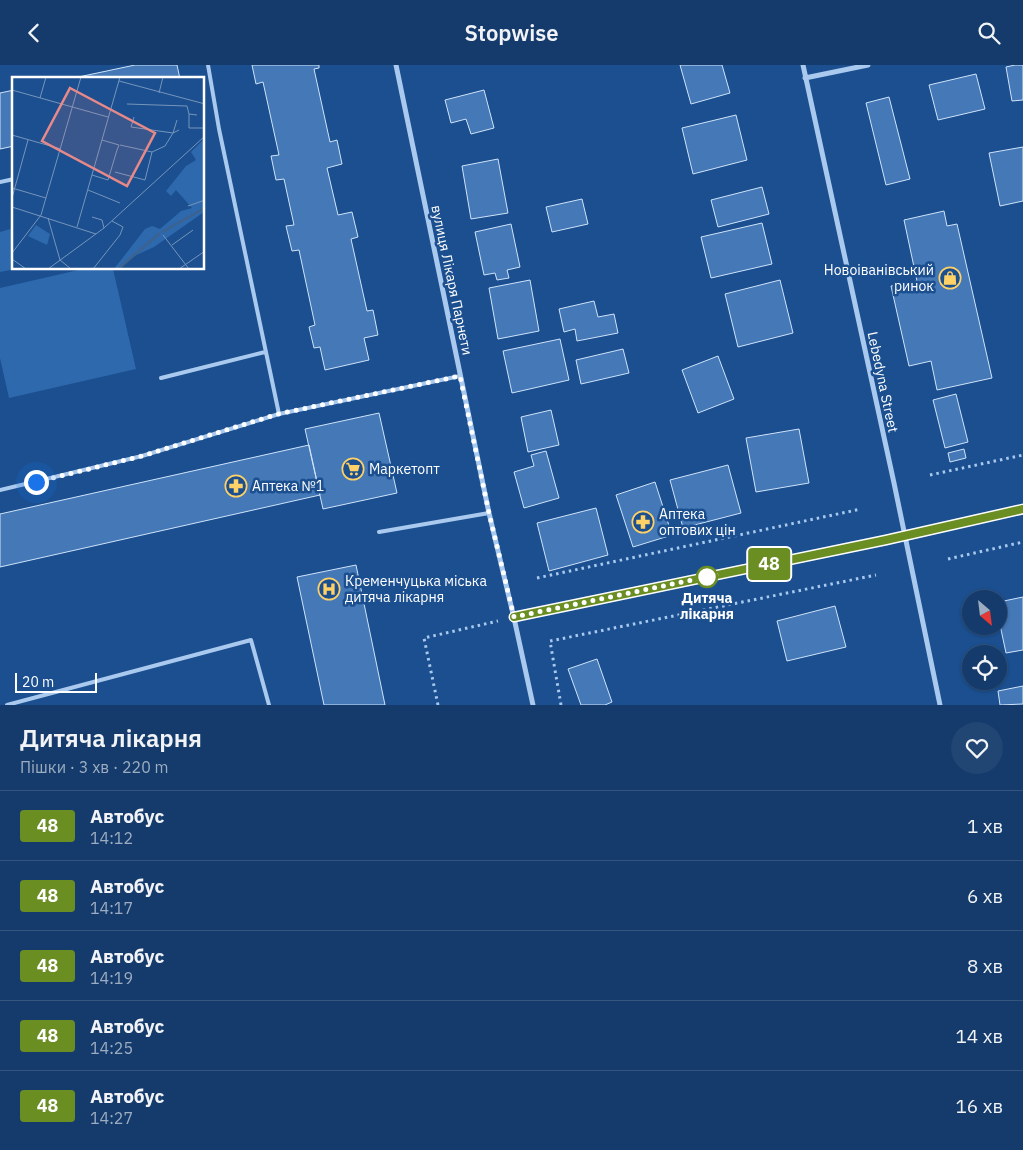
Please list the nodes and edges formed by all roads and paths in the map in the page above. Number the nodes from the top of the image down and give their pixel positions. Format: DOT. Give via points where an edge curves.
graph roads {
  1 [pos="208,65"];
  2 [pos="396,65"];
  3 [pos="803,65"];
  4 [pos="868,65"];
  5 [pos="806,78"];
  6 [pos="265,352"];
  7 [pos="460,376"];
  8 [pos="161,378"];
  9 [pos="278,414"];
  10 [pos="1023,455"];
  11 [pos="930,475"];
  12 [pos="0,490"];
  13 [pos="861,509"];
  14 [pos="1023,509"];
  15 [pos="489,513"];
  16 [pos="379,531"];
  17 [pos="904,536"];
  18 [pos="1023,542"];
  19 [pos="948,559"];
  20 [pos="876,575"];
  21 [pos="537,578"];
  22 [pos="514,617"];
  23 [pos="6,705"];
  24 [pos="268,705"];
  25 [pos="438,705"];
  26 [pos="533,705"];
  27 [pos="561,705"];
  28 [pos="940,705"];
  1 -- 6 [label="lane"];
  2 -- 7 [label="street, вулиця Лікаря Парнети"];
  3 -- 5 [label="street, Lebedyna Street"];
  4 -- 5 [label="street"];
  5 -- 17 [label="street, Lebedyna Street"];
  6 -- 8 [label="lane"];
  6 -- 9 [label="lane"];
  7 -- 9 [label="lane"];
  7 -- 15 [label="street, вулиця Лікаря Парнети"];
  9 -- 12 [label="lane" via="142,456"];
  10 -- 11 [label="path"];
  13 -- 21 [label="path"];
  14 -- 17 [label="street"];
  15 -- 16 [label="lane"];
  15 -- 22 [label="street, вулиця Лікаря Парнети"];
  17 -- 22 [label="street"];
  17 -- 28 [label="street, Lebedyna Street"];
  18 -- 19 [label="path"];
  20 -- 27 [label="path" via="550,641"];
  22 -- 25 [label="path" via="424,638"];
  22 -- 26 [label="street, вулиця Лікаря Парнети"];
  23 -- 24 [label="lane" via="251,640"];
}
